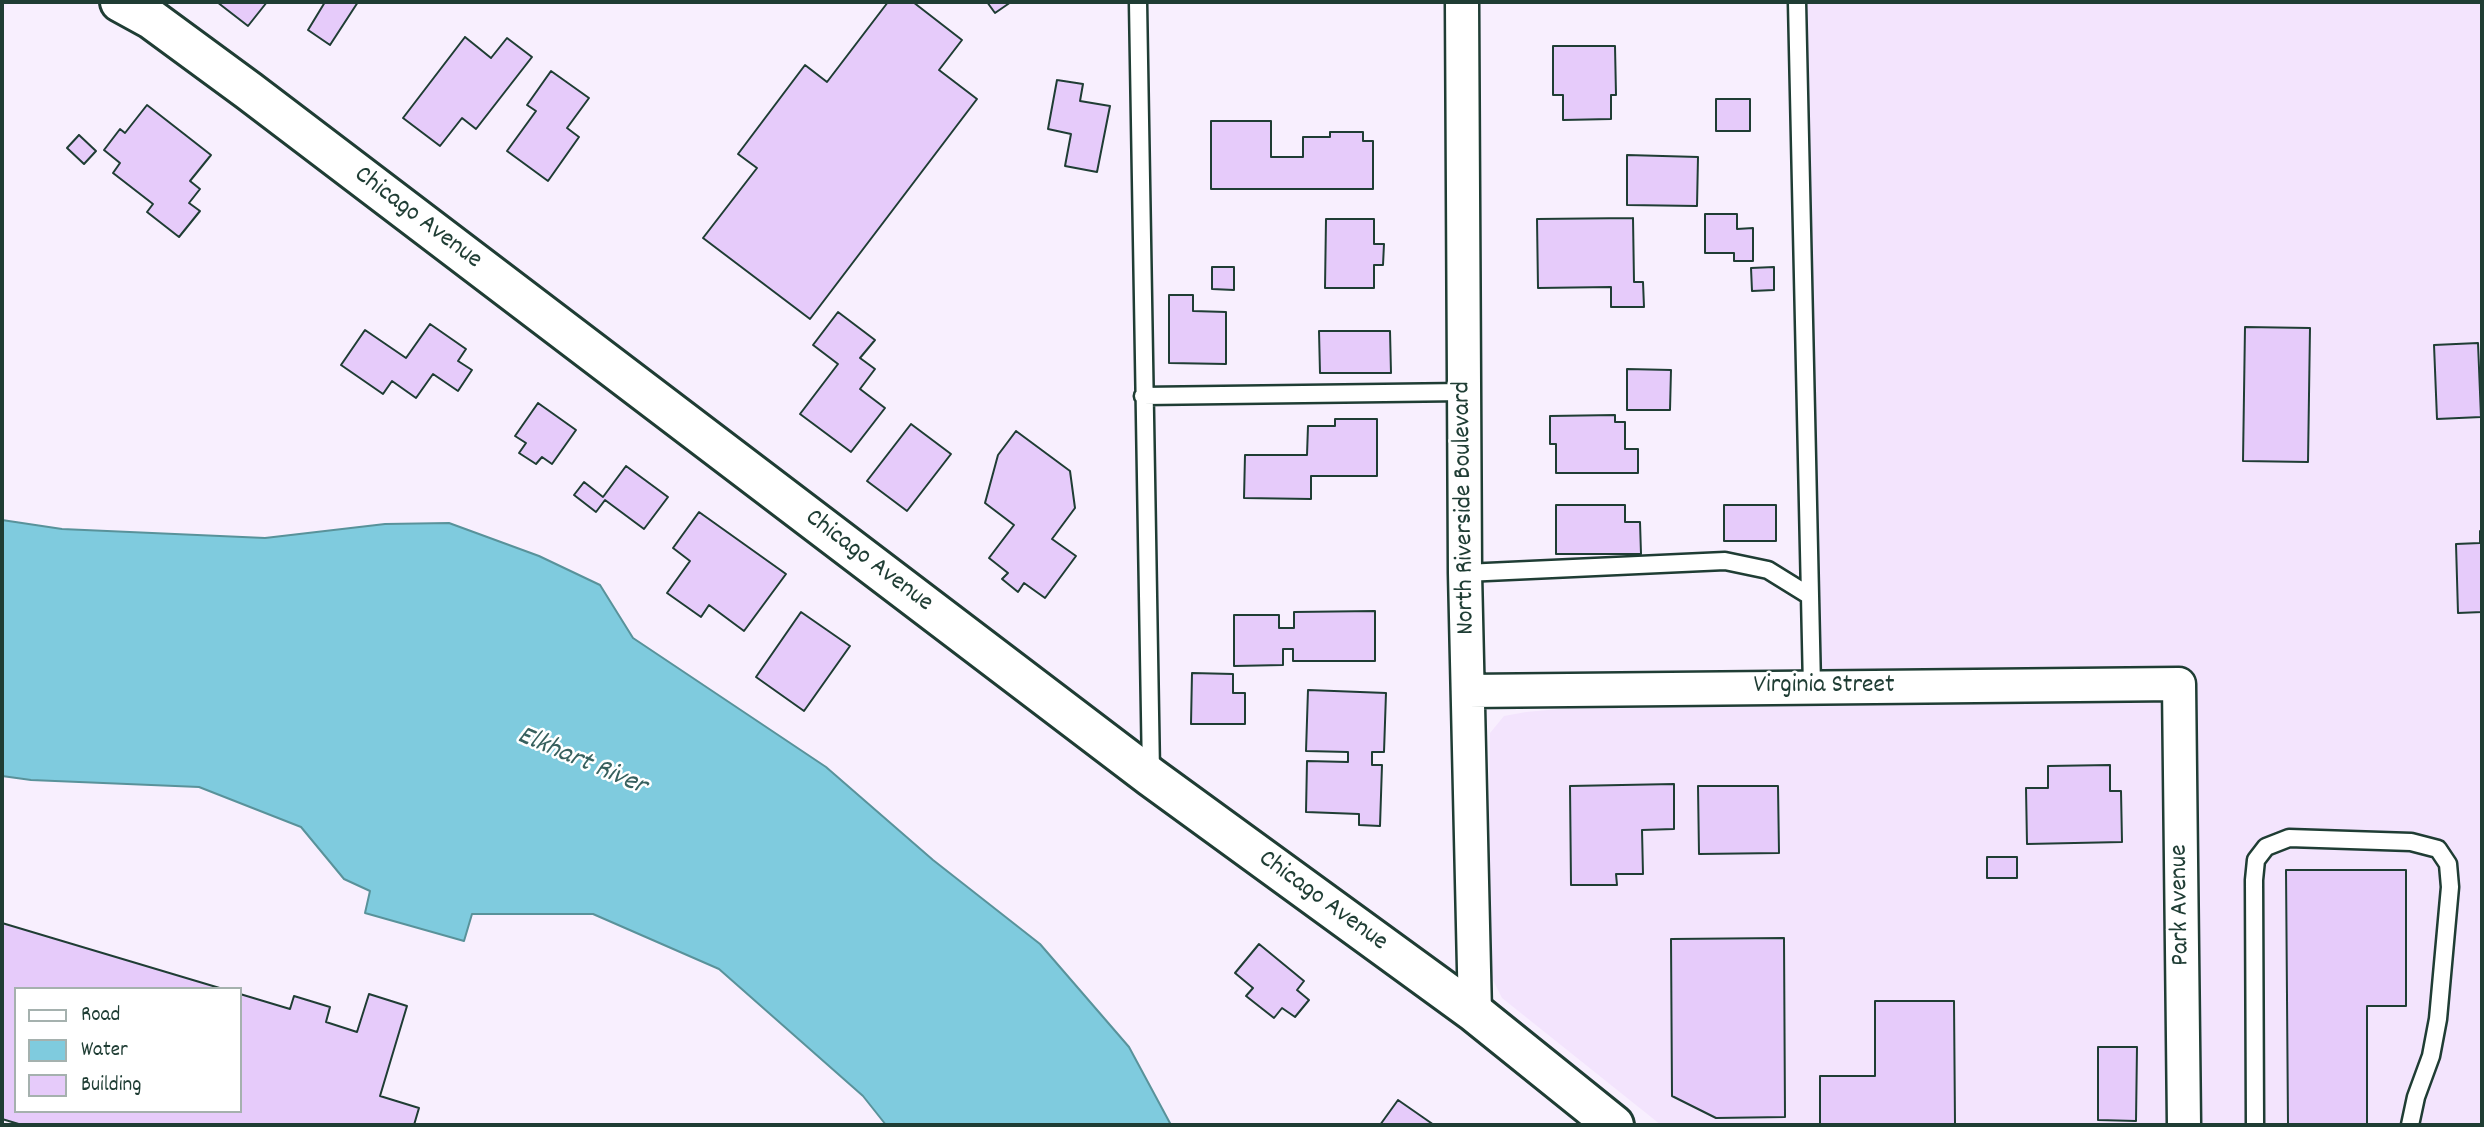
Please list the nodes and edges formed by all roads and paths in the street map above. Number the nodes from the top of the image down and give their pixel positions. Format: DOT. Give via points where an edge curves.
graph roads {
  1 [pos="120,2"];
  2 [pos="1138,2"];
  3 [pos="1462,2"];
  4 [pos="1797,2"];
  5 [pos="1464,391"];
  6 [pos="1143,396"];
  7 [pos="1465,573"];
  8 [pos="1810,596"];
  9 [pos="2179,684"];
  10 [pos="1812,687"];
  11 [pos="1468,691"];
  12 [pos="1151,777"];
  13 [pos="1475,1013"];
  14 [pos="1614,1125"];
  15 [pos="2184,1125"];
  16 [pos="2255,1125"];
  17 [pos="2410,1125"];
  1 -- 12 [label="street, Chicago Avenue" via="151,19 249,91"];
  2 -- 6 [label="lane"];
  3 -- 5 [label="street, North Riverside Boulevard"];
  4 -- 8 [label="lane"];
  5 -- 6 [label="lane"];
  5 -- 7 [label="street, North Riverside Boulevard"];
  6 -- 12 [label="lane"];
  7 -- 8 [label="lane" via="1725,561 1768,570"];
  7 -- 11 [label="street, North Riverside Boulevard"];
  8 -- 10 [label="lane"];
  9 -- 10 [label="street, Virginia Street"];
  9 -- 15 [label="street, Park Avenue"];
  10 -- 11 [label="street, Virginia Street"];
  11 -- 13 [label="street, North Riverside Boulevard"];
  12 -- 13 [label="street, Chicago Avenue"];
  13 -- 14 [label="street, Chicago Avenue"];
  16 -- 17 [label="lane" via="2256,860 2266,846 2289,838 2411,842 2438,849 2448,864 2438,1019"];
}
